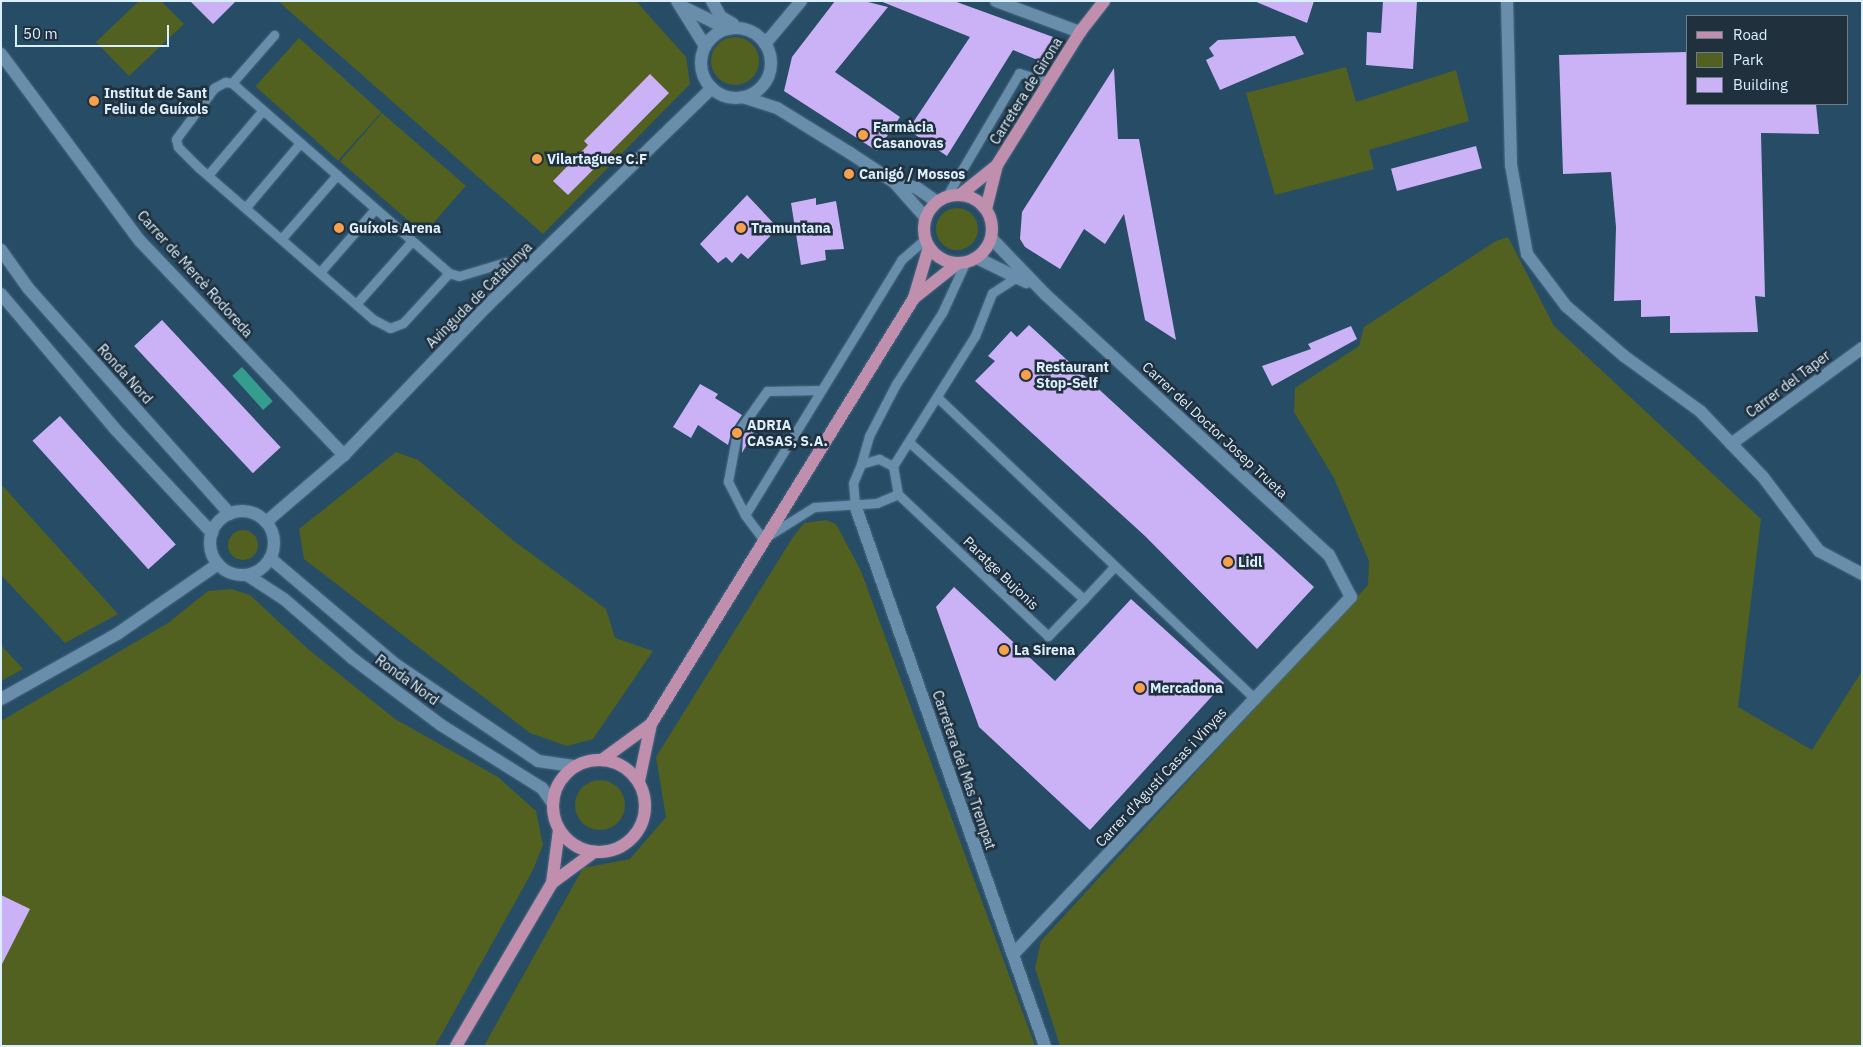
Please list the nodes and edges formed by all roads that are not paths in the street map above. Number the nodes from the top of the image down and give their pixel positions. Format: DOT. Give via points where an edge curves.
graph roads {
  1 [pos="712,1"];
  2 [pos="801,1"];
  3 [pos="996,1"];
  4 [pos="1094,1"];
  5 [pos="1104,1"];
  6 [pos="1509,2"];
  7 [pos="680,4"];
  8 [pos="742,28"];
  9 [pos="728,29"];
  10 [pos="1080,32"];
  11 [pos="274,35"];
  12 [pos="765,44"];
  13 [pos="705,46"];
  14 [pos="1,54"];
  15 [pos="1049,82"];
  16 [pos="232,83"];
  17 [pos="764,83"];
  18 [pos="712,88"];
  19 [pos="743,97"];
  20 [pos="777,108"];
  21 [pos="263,110"];
  22 [pos="300,143"];
  23 [pos="997,165"];
  24 [pos="208,175"];
  25 [pos="337,175"];
  26 [pos="894,182"];
  27 [pos="960,195"];
  28 [pos="942,199"];
  29 [pos="246,207"];
  30 [pos="375,208"];
  31 [pos="986,209"];
  32 [pos="926,218"];
  33 [pos="282,238"];
  34 [pos="992,238"];
  35 [pos="412,241"];
  36 [pos="927,243"];
  37 [pos="1,250"];
  38 [pos="966,262"];
  39 [pos="529,265"];
  40 [pos="320,271"];
  41 [pos="449,273"];
  42 [pos="1018,276"];
  43 [pos="1,294"];
  44 [pos="1046,295"];
  45 [pos="914,298"];
  46 [pos="356,304"];
  47 [pos="1862,348"];
  48 [pos="821,390"];
  49 [pos="937,397"];
  50 [pos="910,443"];
  51 [pos="1731,444"];
  52 [pos="344,454"];
  53 [pos="860,464"];
  54 [pos="893,466"];
  55 [pos="898,494"];
  56 [pos="855,505"];
  57 [pos="230,514"];
  58 [pos="744,515"];
  59 [pos="266,522"];
  60 [pos="212,533"];
  61 [pos="763,539"];
  62 [pos="270,558"];
  63 [pos="218,564"];
  64 [pos="1114,567"];
  65 [pos="1862,574"];
  66 [pos="247,575"];
  67 [pos="1351,597"];
  68 [pos="1084,599"];
  69 [pos="1,699"];
  70 [pos="1255,699"];
  71 [pos="651,724"];
  72 [pos="603,759"];
  73 [pos="574,766"];
  74 [pos="639,781"];
  75 [pos="553,804"];
  76 [pos="560,830"];
  77 [pos="594,852"];
  78 [pos="552,883"];
  79 [pos="1013,955"];
  80 [pos="456,1046"];
  81 [pos="1045,1046"];
  1 -- 8 [label="street" via="721,17"];
  2 -- 12 [label="street"];
  3 -- 10 [label="street"];
  4 -- 10 [label="main road, Carretera de Girona"];
  5 -- 10 [label="main road, Carretera de Girona"];
  6 -- 51 [label="street" via="1512,165 1527,254 1566,306 1624,356 1700,411"];
  7 -- 9 [label="street"];
  7 -- 13 [label="street"];
  8 -- 9 [label="street"];
  8 -- 12 [label="street"];
  9 -- 13 [label="street"];
  10 -- 15 [label="main road, Carretera de Girona"];
  11 -- 16 [label="lane"];
  12 -- 17 [label="street" via="771,64"];
  13 -- 18 [label="street" via="702,71"];
  14 -- 52 [label="street, Carrer de Mercè Rodoreda" via="140,241"];
  15 -- 23 [label="main road, Carretera de Girona"];
  15 -- 28 [label="lane" via="1019,73"];
  16 -- 21 [label="lane"];
  16 -- 24 [label="lane" via="225,82 214,88 176,139 178,147"];
  17 -- 19 [label="street"];
  17 -- 20 [label="street"];
  18 -- 19 [label="street" via="726,96"];
  18 -- 39 [label="street, Avinguda de Catalunya"];
  19 -- 20 [label="street"];
  20 -- 26 [label="street"];
  21 -- 22 [label="lane"];
  21 -- 24 [label="lane"];
  22 -- 25 [label="lane"];
  22 -- 29 [label="lane"];
  23 -- 27 [label="main road, Carretera de Girona"];
  23 -- 31 [label="main road, Carretera de Girona"];
  24 -- 29 [label="lane"];
  25 -- 30 [label="lane"];
  25 -- 33 [label="lane"];
  26 -- 28 [label="street"];
  26 -- 32 [label="street"];
  27 -- 28 [label="main road"];
  27 -- 31 [label="main road" via="975,199"];
  28 -- 32 [label="main road"];
  29 -- 33 [label="lane"];
  30 -- 35 [label="lane"];
  30 -- 40 [label="lane"];
  31 -- 34 [label="main road" via="991,219"];
  32 -- 36 [label="main road"];
  33 -- 40 [label="lane"];
  34 -- 38 [label="main road"];
  34 -- 44 [label="street, Carrer del Doctor Josep Trueta"];
  35 -- 41 [label="lane"];
  35 -- 46 [label="lane"];
  36 -- 38 [label="main road" via="944,261"];
  36 -- 45 [label="main road"];
  36 -- 48 [label="lane" via="901,260"];
  37 -- 57 [label="street, Ronda Nord" via="28,288"];
  38 -- 42 [label="street, Carrer del Doctor Josep Trueta"];
  38 -- 45 [label="main road"];
  38 -- 53 [label="lane" via="942,313 873,427"];
  39 -- 41 [label="lane" via="506,262 459,276"];
  39 -- 52 [label="street, Avinguda de Catalunya"];
  40 -- 46 [label="lane"];
  41 -- 46 [label="lane" via="403,323 390,328"];
  42 -- 44 [label="street, Carrer del Doctor Josep Trueta"];
  42 -- 49 [label="lane" via="992,293 974,336"];
  43 -- 60 [label="street" via="116,430"];
  44 -- 67 [label="street, Carrer del Doctor Josep Trueta" via="1329,556"];
  45 -- 61 [label="main road"];
  47 -- 51 [label="street, Carrer del Taper"];
  48 -- 58 [label="lane"];
  48 -- 58 [label="lane" via="767,391 737,433 728,481"];
  49 -- 50 [label="lane"];
  49 -- 64 [label="lane"];
  50 -- 54 [label="lane"];
  50 -- 68 [label="lane"];
  51 -- 65 [label="street" via="1763,477 1819,551"];
  52 -- 59 [label="street, Avinguda de Catalunya"];
  53 -- 54 [label="lane" via="879,459"];
  53 -- 56 [label="lane" via="853,482"];
  54 -- 55 [label="lane"];
  55 -- 56 [label="lane" via="877,503"];
  55 -- 68 [label="lane, Paratge Bujonis" via="1048,636"];
  56 -- 61 [label="lane" via="814,507"];
  56 -- 79 [label="street, Carretera del Mas Trempat"];
  57 -- 59 [label="street" via="250,512"];
  57 -- 60 [label="street"];
  58 -- 61 [label="lane"];
  59 -- 62 [label="street" via="274,540"];
  60 -- 63 [label="street" via="213,554"];
  61 -- 71 [label="main road"];
  62 -- 66 [label="street"];
  62 -- 73 [label="street, Ronda Nord" via="402,670 538,761"];
  63 -- 66 [label="street, Ronda Nord" via="236,574"];
  63 -- 69 [label="street" via="117,634"];
  64 -- 68 [label="lane, Paratge Bujonis"];
  64 -- 70 [label="lane"];
  66 -- 75 [label="street, Ronda Nord" via="284,599 352,658 441,724 542,788"];
  67 -- 70 [label="street, Carrer d'Agustí Casas i Vinyas"];
  70 -- 79 [label="street, Carrer d'Agustí Casas i Vinyas"];
  71 -- 72 [label="main road"];
  71 -- 74 [label="main road"];
  72 -- 73 [label="main road"];
  72 -- 74 [label="main road" via="617,762"];
  73 -- 75 [label="main road" via="563,776"];
  74 -- 77 [label="main road" via="646,810 638,830 622,846"];
  75 -- 76 [label="main road"];
  76 -- 77 [label="main road" via="568,840"];
  76 -- 78 [label="main road"];
  77 -- 78 [label="main road"];
  78 -- 80 [label="main road"];
  79 -- 81 [label="street, Carretera del Mas Trempat"];
}
